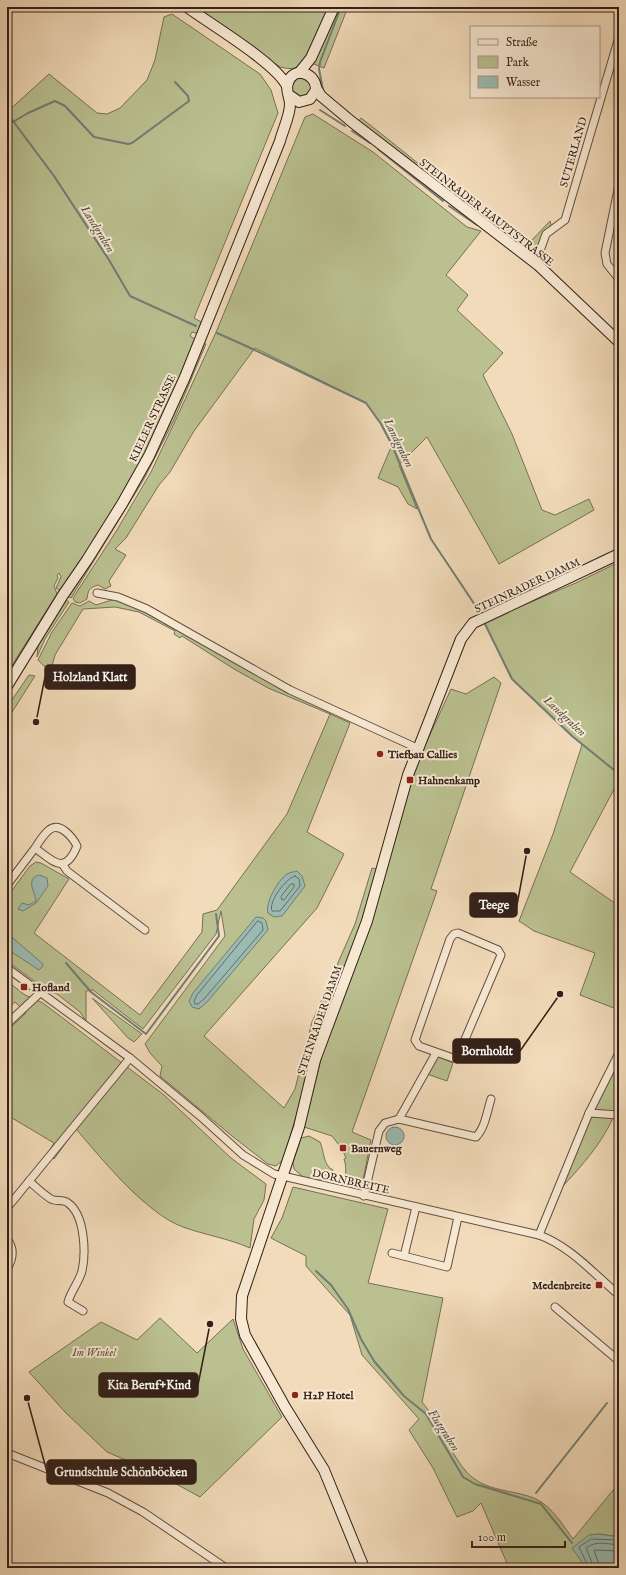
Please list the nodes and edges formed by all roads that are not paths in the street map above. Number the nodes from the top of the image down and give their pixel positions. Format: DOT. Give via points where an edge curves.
graph roads {
  1 [pos="187,7"];
  2 [pos="334,7"];
  3 [pos="619,37"];
  4 [pos="321,38"];
  5 [pos="264,62"];
  6 [pos="297,73"];
  7 [pos="315,83"];
  8 [pos="288,91"];
  9 [pos="306,101"];
  10 [pos="352,122"];
  11 [pos="280,140"];
  12 [pos="619,185"];
  13 [pos="538,265"];
  14 [pos="619,279"];
  15 [pos="619,342"];
  16 [pos="619,554"];
  17 [pos="97,593"];
  18 [pos="7,686"];
  19 [pos="417,748"];
  20 [pos="35,848"];
  21 [pos="63,865"];
  22 [pos="7,885"];
  23 [pos="145,930"];
  24 [pos="7,968"];
  25 [pos="41,992"];
  26 [pos="7,1024"];
  27 [pos="436,1053"];
  28 [pos="619,1053"];
  29 [pos="130,1058"];
  30 [pos="491,1099"];
  31 [pos="589,1113"];
  32 [pos="619,1115"];
  33 [pos="399,1119"];
  34 [pos="282,1177"];
  35 [pos="29,1181"];
  36 [pos="364,1196"];
  37 [pos="7,1208"];
  38 [pos="416,1208"];
  39 [pos="458,1217"];
  40 [pos="539,1235"];
  41 [pos="7,1239"];
  42 [pos="392,1253"];
  43 [pos="404,1256"];
  44 [pos="7,1269"];
  45 [pos="619,1295"];
  46 [pos="555,1307"];
  47 [pos="83,1311"];
  48 [pos="619,1361"];
  49 [pos="7,1452"];
  50 [pos="226,1568"];
  51 [pos="364,1568"];
  1 -- 5 [label="main road"];
  2 -- 4 [label="main road"];
  3 -- 13 [label="street, SUTERLAND" via="565,220 546,234"];
  4 -- 6 [label="main road" via="307,65"];
  4 -- 7 [label="main road" via="314,63"];
  5 -- 6 [label="main road" via="287,73"];
  5 -- 8 [label="main road" via="280,76"];
  6 -- 7 [label="main road" via="308,74"];
  6 -- 8 [label="main road" via="289,80"];
  7 -- 9 [label="main road" via="314,95"];
  7 -- 10 [label="main road, STEINRADER HAUPTSTRASSE" via="321,96"];
  8 -- 9 [label="main road" via="297,101"];
  8 -- 11 [label="main road, KIELER STRASSE" via="290,108"];
  9 -- 10 [label="main road, STEINRADER HAUPTSTRASSE" via="317,102"];
  9 -- 11 [label="main road, KIELER STRASSE" via="297,109"];
  10 -- 13 [label="main road, STEINRADER HAUPTSTRASSE"];
  11 -- 18 [label="main road, KIELER STRASSE" via="182,383 149,456 103,535"];
  12 -- 14 [label="street" via="605,253 607,264"];
  13 -- 15 [label="main road, STEINRADER HAUPTSTRASSE"];
  16 -- 19 [label="main road, STEINRADER DAMM" via="473,623 461,639"];
  17 -- 19 [label="street" via="118,597 147,609 290,690"];
  19 -- 34 [label="main road, STEINRADER DAMM" via="367,921 315,1060 299,1127"];
  20 -- 21 [label="street" via="57,864"];
  20 -- 21 [label="street" via="49,829 61,829 73,837 78,846 68,862"];
  20 -- 22 [label="street"];
  21 -- 23 [label="street" via="67,871"];
  24 -- 25 [label="street"];
  25 -- 26 [label="street"];
  25 -- 29 [label="street"];
  27 -- 27 [label="street" via="457,1058 501,955 498,950 458,933 450,939 415,1040 419,1046"];
  27 -- 33 [label="street"];
  28 -- 31 [label="street"];
  29 -- 34 [label="street" via="243,1155"];
  29 -- 35 [label="street"];
  30 -- 33 [label="street" via="480,1134 476,1137"];
  31 -- 32 [label="street"];
  31 -- 40 [label="street"];
  33 -- 36 [label="street" via="385,1123 380,1131"];
  34 -- 36 [label="street, DORNBREITE"];
  34 -- 51 [label="main road, STEINRADER DAMM" via="242,1296 240,1310 243,1327 251,1348 324,1470"];
  35 -- 37 [label="street"];
  35 -- 47 [label="street" via="51,1199 69,1203 76,1215 82,1230 84,1247 82,1271 68,1302"];
  36 -- 38 [label="street, DORNBREITE"];
  38 -- 39 [label="street, DORNBREITE"];
  38 -- 43 [label="street"];
  39 -- 40 [label="street, DORNBREITE"];
  39 -- 43 [label="street" via="447,1267"];
  40 -- 45 [label="street, DORNBREITE" via="564,1249"];
  41 -- 44 [label="street" via="13,1256"];
  42 -- 43 [label="street"];
  46 -- 48 [label="street"];
  49 -- 50 [label="street" via="108,1493 143,1512"];
}
